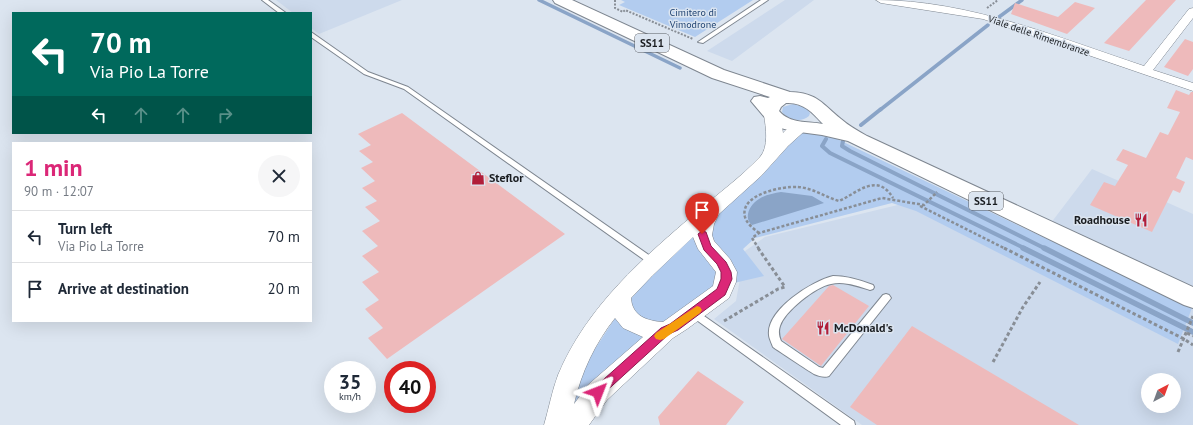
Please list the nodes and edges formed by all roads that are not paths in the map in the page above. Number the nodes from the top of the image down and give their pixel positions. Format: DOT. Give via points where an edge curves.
graph roads {
  1 [pos="265,0"];
  2 [pos="560,0"];
  3 [pos="765,0"];
  4 [pos="881,0"];
  5 [pos="1193,11"];
  6 [pos="282,12"];
  7 [pos="312,35"];
  8 [pos="701,42"];
  9 [pos="1146,71"];
  10 [pos="718,74"];
  11 [pos="1193,87"];
  12 [pos="787,98"];
  13 [pos="822,111"];
  14 [pos="771,113"];
  15 [pos="805,127"];
  16 [pos="860,140"];
  17 [pos="772,154"];
  18 [pos="711,211"];
  19 [pos="653,262"];
  20 [pos="870,287"];
  21 [pos="623,292"];
  22 [pos="886,298"];
  23 [pos="1192,301"];
  24 [pos="693,312"];
  25 [pos="665,331"];
  26 [pos="557,425"];
  27 [pos="574,425"];
  28 [pos="850,425"];
  1 -- 6 [label="lane"];
  2 -- 10 [label="main road, SS11"];
  3 -- 8 [label="lane"];
  4 -- 9 [label="street, Viale delle Rimembranze" via="981,16"];
  5 -- 9 [label="street"];
  7 -- 19 [label="lane" via="366,73 406,88"];
  9 -- 11 [label="street, Viale delle Rimembranze"];
  10 -- 12 [label="main road, SS11"];
  10 -- 14 [label="main road, SS11" via="763,103"];
  12 -- 13 [label="main road, SS11" via="812,102"];
  12 -- 14 [label="main road" via="774,102 771,105"];
  13 -- 15 [label="main road" via="821,121"];
  13 -- 16 [label="main road, SS11" via="838,126"];
  14 -- 15 [label="main road, SS11" via="784,124"];
  14 -- 17 [label="street" via="774,130"];
  15 -- 16 [label="main road, SS11"];
  15 -- 17 [label="street" via="789,136"];
  16 -- 23 [label="main road, SS11"];
  17 -- 18 [label="street"];
  18 -- 19 [label="street"];
  18 -- 24 [label="street" via="703,222 703,239 710,252 724,266 726,279 721,292"];
  19 -- 21 [label="street"];
  20 -- 22 [label="lane" via="845,279 813,286 794,301 778,320 774,340 816,370 825,373"];
  21 -- 25 [label="street" via="620,296 621,307 628,319 643,328"];
  21 -- 26 [label="street" via="602,318 574,367 566,386"];
  24 -- 25 [label="street"];
  24 -- 28 [label="lane"];
  25 -- 27 [label="street" via="598,392"];
}
